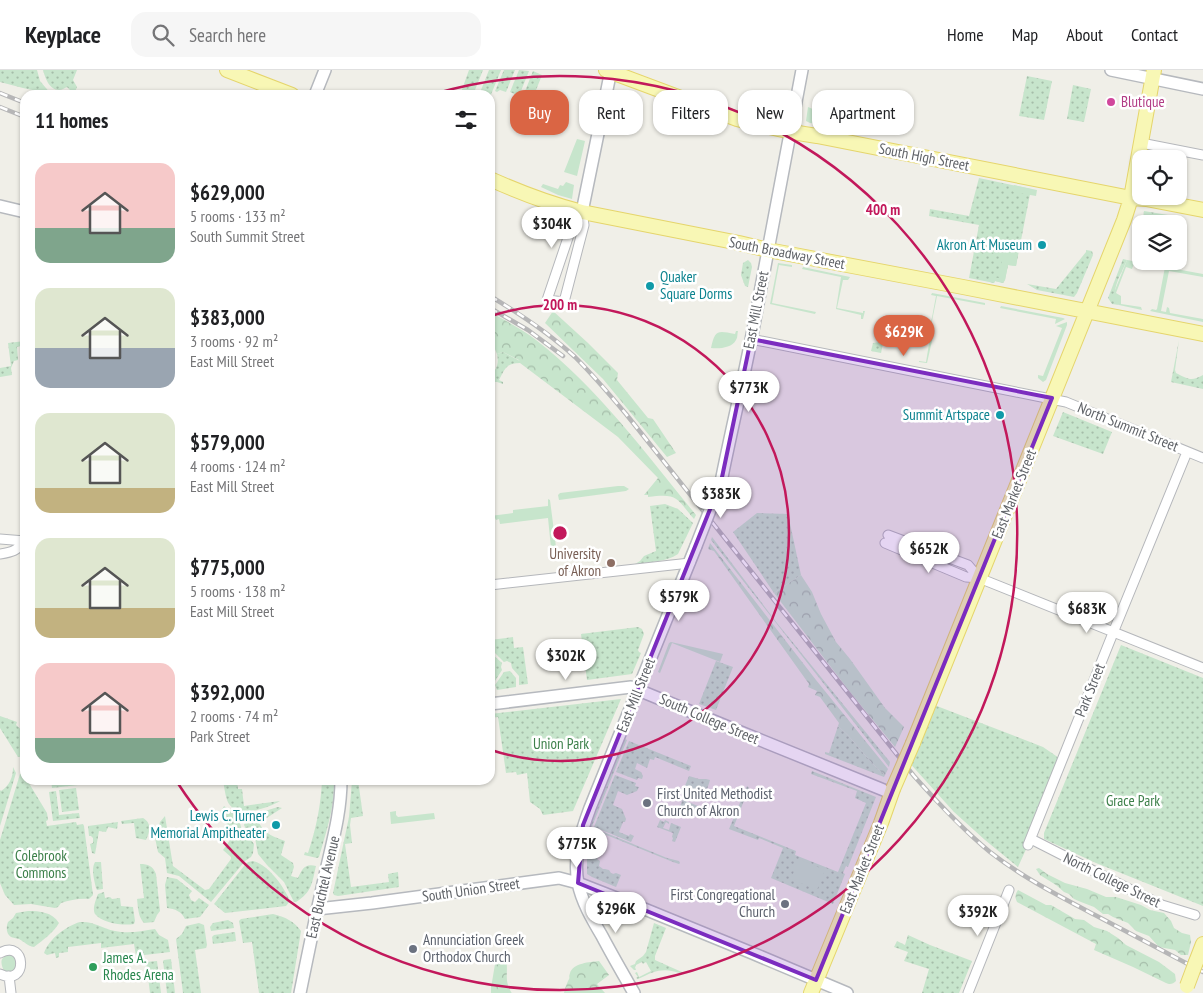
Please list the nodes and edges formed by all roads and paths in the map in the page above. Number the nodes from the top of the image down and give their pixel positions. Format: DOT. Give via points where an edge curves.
graph roads {
  1 [pos="226,70"];
  2 [pos="324,70"];
  3 [pos="609,70"];
  4 [pos="802,70"];
  5 [pos="1111,70"];
  6 [pos="1153,74"];
  7 [pos="1203,89"];
  8 [pos="279,90"];
  9 [pos="317,90"];
  10 [pos="798,90"];
  11 [pos="738,119"];
  12 [pos="802,134"];
  13 [pos="789,135"];
  14 [pos="1141,143"];
  15 [pos="1203,155"];
  16 [pos="495,181"];
  17 [pos="1131,198"];
  18 [pos="0,206"];
  19 [pos="1203,210"];
  20 [pos="20,211"];
  21 [pos="582,212"];
  22 [pos="768,250"];
  23 [pos="1087,311"];
  24 [pos="1203,334"];
  25 [pos="751,339"];
  26 [pos="1052,398"];
  27 [pos="1187,452"];
  28 [pos="1203,458"];
  29 [pos="0,539"];
  30 [pos="886,539"];
  31 [pos="20,541"];
  32 [pos="20,547"];
  33 [pos="0,554"];
  34 [pos="690,563"];
  35 [pos="980,578"];
  36 [pos="495,585"];
  37 [pos="1114,632"];
  38 [pos="1203,668"];
  39 [pos="638,689"];
  40 [pos="495,703"];
  41 [pos="342,785"];
  42 [pos="892,791"];
  43 [pos="1030,842"];
  44 [pos="578,883"];
  45 [pos="1009,890"];
  46 [pos="317,909"];
  47 [pos="1195,915"];
  48 [pos="1203,944"];
  49 [pos="0,953"];
  50 [pos="4,975"];
  51 [pos="814,986"];
  52 [pos="1186,989"];
  53 [pos="11,993"];
  54 [pos="300,993"];
  55 [pos="634,993"];
  56 [pos="847,993"];
  57 [pos="968,993"];
  1 -- 8 [label="main road"];
  2 -- 9 [label="street"];
  3 -- 11 [label="main road, South High Street"];
  3 -- 21 [label="street"];
  4 -- 10 [label="street, East Mill Street"];
  5 -- 6 [label="street"];
  6 -- 7 [label="street"];
  6 -- 14 [label="main road, East Market Street"];
  12 -- 17 [label="main road, South High Street"];
  13 -- 22 [label="street, East Mill Street"];
  14 -- 15 [label="street"];
  14 -- 17 [label="main road, East Market Street"];
  16 -- 21 [label="main road, South Broadway Street"];
  17 -- 19 [label="main road, South High Street"];
  17 -- 23 [label="main road, East Market Street"];
  18 -- 20 [label="street"];
  21 -- 21 [label="street" via="574,220 547,300 564,302 584,225"];
  21 -- 22 [label="main road, South Broadway Street"];
  22 -- 23 [label="main road, South Broadway Street"];
  22 -- 25 [label="street, East Mill Street"];
  23 -- 24 [label="main road, South Broadway Street"];
  23 -- 26 [label="main road, East Market Street"];
  25 -- 26 [label="street, North Summit Street"];
  25 -- 34 [label="street, East Mill Street, bridge" via="721,482"];
  26 -- 27 [label="street, North Summit Street"];
  26 -- 35 [label="main road, East Market Street"];
  27 -- 28 [label="street, North Summit Street"];
  27 -- 37 [label="street, Park Street"];
  29 -- 31 [label="street"];
  30 -- 35 [label="street" via="966,577"];
  32 -- 33 [label="street"];
  34 -- 36 [label="street"];
  34 -- 39 [label="street, East Mill Street"];
  35 -- 37 [label="street"];
  35 -- 42 [label="main road, East Market Street, bridge"];
  37 -- 38 [label="street"];
  37 -- 43 [label="street, Park Street"];
  39 -- 40 [label="street, South College Street" via="627,686"];
  39 -- 42 [label="street, South College Street"];
  39 -- 44 [label="street, East Mill Street" via="583,825 578,850"];
  41 -- 46 [label="street, East Buchtel Avenue" via="338,820"];
  42 -- 51 [label="main road, East Market Street"];
  43 -- 47 [label="street, North College Street" via="1137,894"];
  44 -- 46 [label="street, South Union Street" via="553,878"];
  44 -- 51 [label="street, South Union Street" via="703,932"];
  44 -- 55 [label="street, East Mill Street" via="593,920"];
  45 -- 57 [label="street"];
  46 -- 54 [label="street, East Buchtel Avenue"];
  48 -- 52 [label="main road, bridge"];
  49 -- 50 [label="street" via="12,951 20,958 19,970 15,974"];
  50 -- 53 [label="street"];
  51 -- 56 [label="street, South Union Street"];
}
